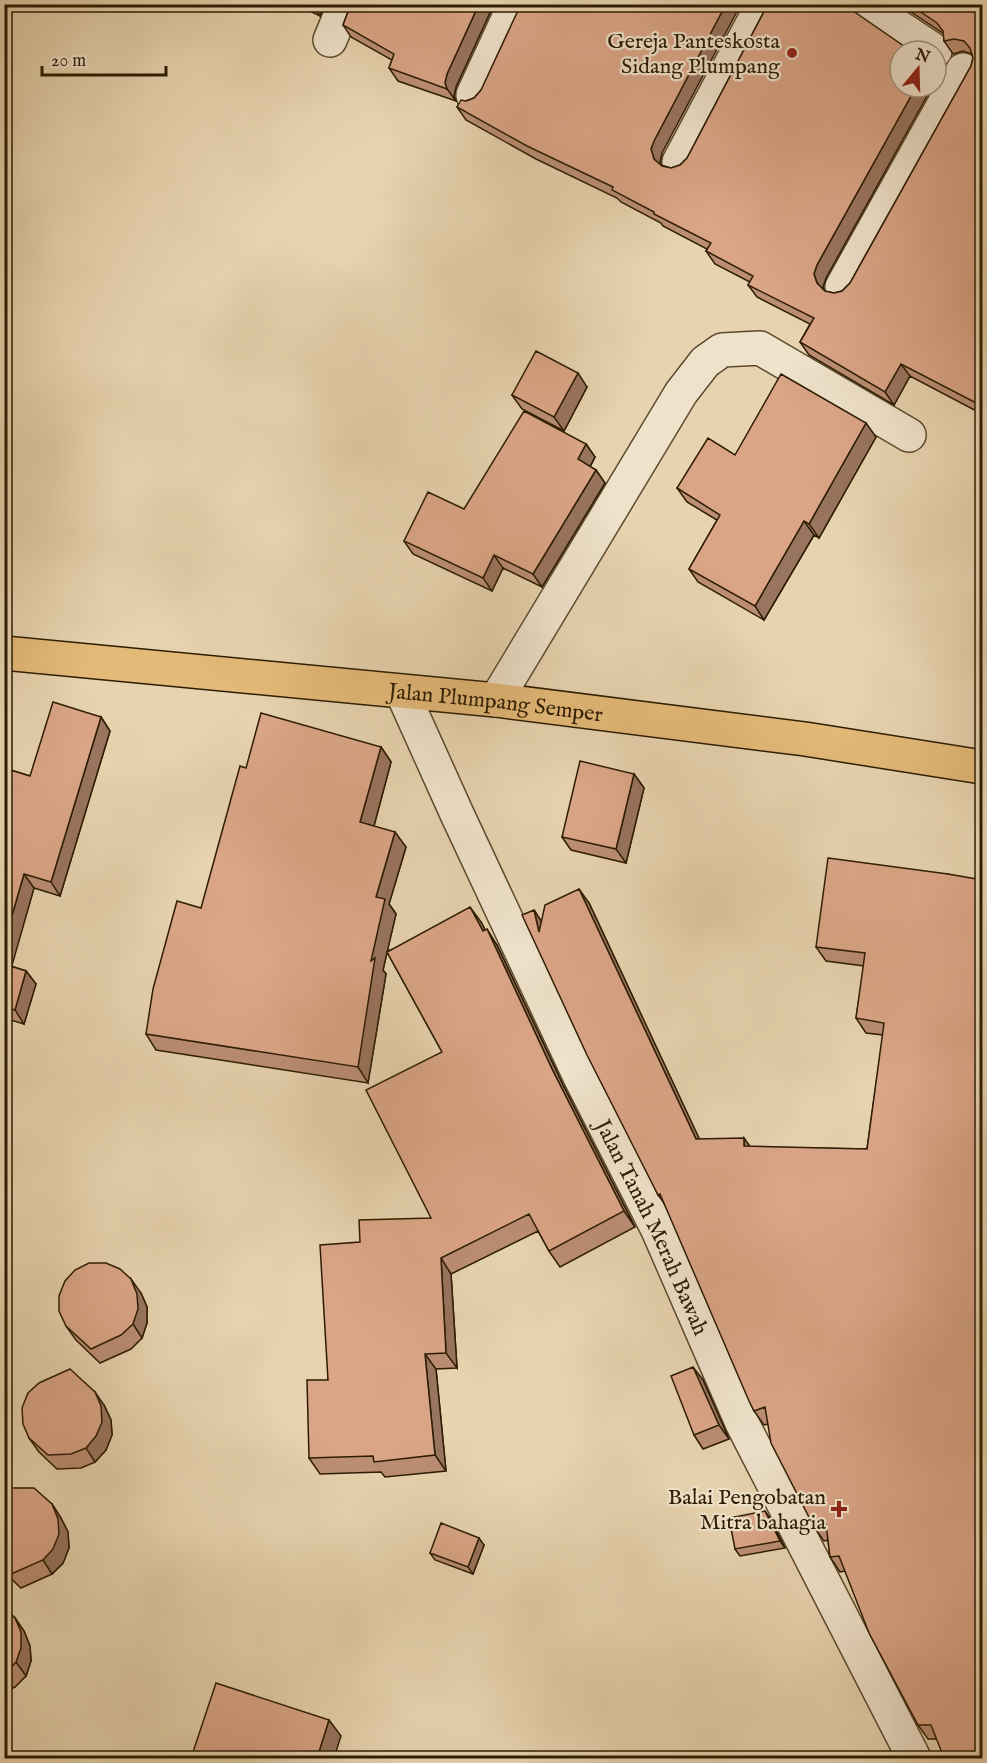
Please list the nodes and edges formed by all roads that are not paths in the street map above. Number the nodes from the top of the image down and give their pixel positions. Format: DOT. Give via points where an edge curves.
graph roads {
  1 [pos="345,4"];
  2 [pos="515,4"];
  3 [pos="764,4"];
  4 [pos="864,4"];
  5 [pos="917,39"];
  6 [pos="330,40"];
  7 [pos="948,59"];
  8 [pos="973,75"];
  9 [pos="473,95"];
  10 [pos="680,162"];
  11 [pos="842,287"];
  12 [pos="909,435"];
  13 [pos="4,653"];
  14 [pos="402,692"];
  15 [pos="496,700"];
  16 [pos="982,767"];
  17 [pos="914,1758"];
  1 -- 6 [label="street"];
  2 -- 9 [label="street"];
  3 -- 10 [label="street"];
  4 -- 5 [label="street"];
  7 -- 8 [label="street"];
  8 -- 11 [label="street"];
  12 -- 15 [label="street" via="760,348 722,350 705,362 681,393"];
  13 -- 14 [label="main road, Jalan Plumpang Semper"];
  14 -- 15 [label="main road, Jalan Plumpang Semper"];
  14 -- 17 [label="street, Jalan Tanah Merah Bawah" via="580,1077 658,1230 741,1423"];
  15 -- 16 [label="main road, Jalan Plumpang Semper" via="805,739"];
}
